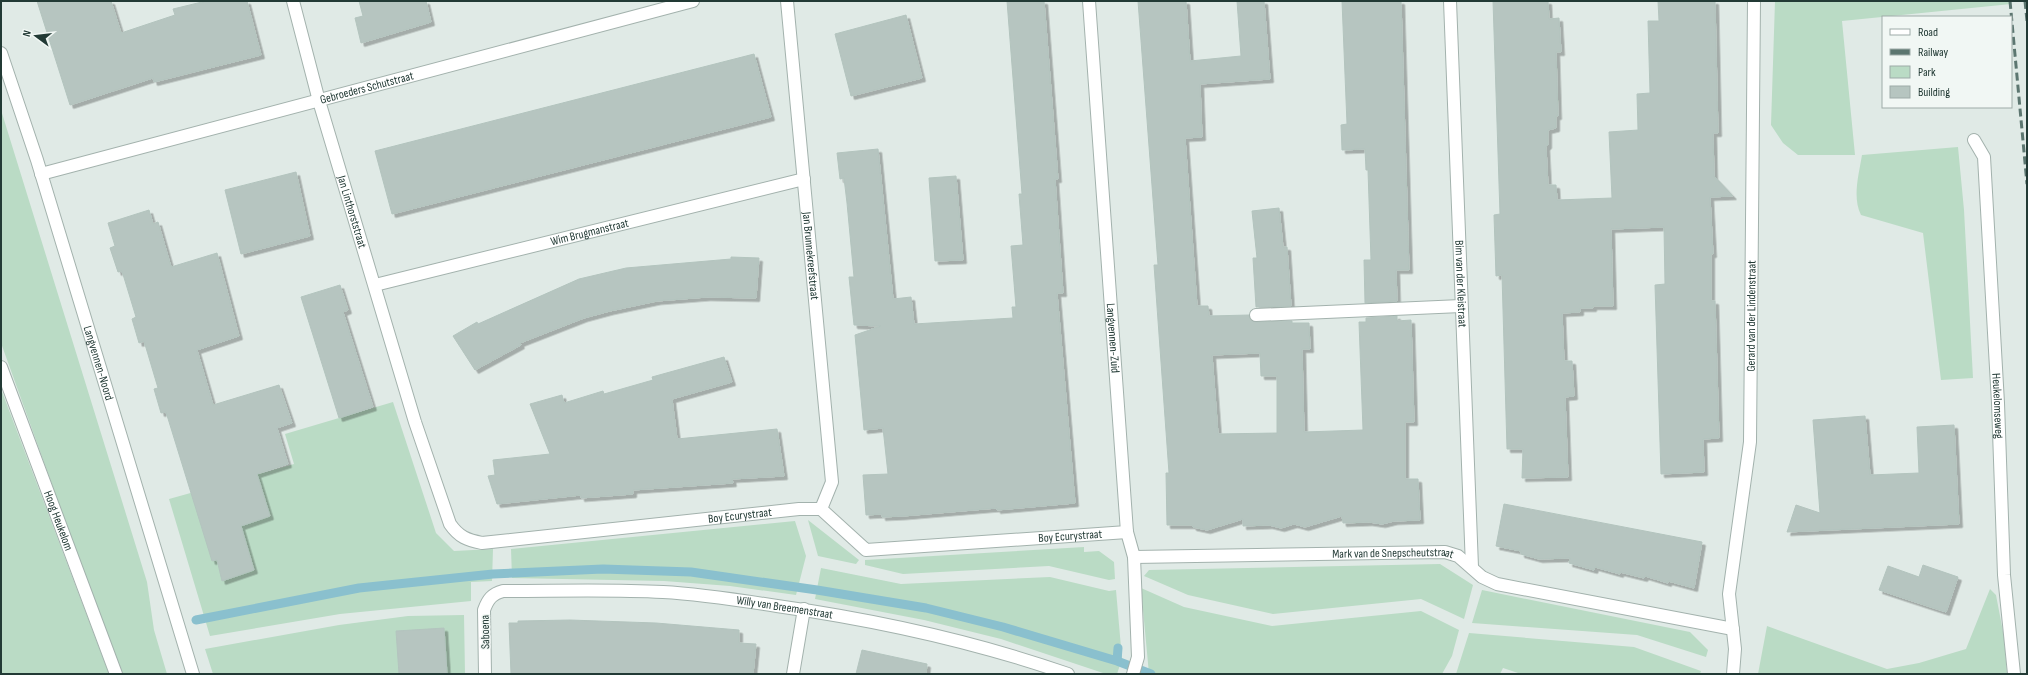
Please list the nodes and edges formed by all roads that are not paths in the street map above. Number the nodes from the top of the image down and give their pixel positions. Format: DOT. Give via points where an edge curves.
graph roads {
  1 [pos="293,1"];
  2 [pos="693,1"];
  3 [pos="787,1"];
  4 [pos="1089,1"];
  5 [pos="1450,1"];
  6 [pos="1754,1"];
  7 [pos="1,52"];
  8 [pos="319,101"];
  9 [pos="1974,140"];
  10 [pos="41,174"];
  11 [pos="804,179"];
  12 [pos="375,285"];
  13 [pos="1461,306"];
  14 [pos="1256,315"];
  15 [pos="1,367"];
  16 [pos="415,422"];
  17 [pos="822,508"];
  18 [pos="1127,532"];
  19 [pos="1134,558"];
  20 [pos="1472,567"];
  21 [pos="494,594"];
  22 [pos="804,610"];
  23 [pos="1733,629"];
  24 [pos="116,674"];
  25 [pos="193,674"];
  26 [pos="485,674"];
  27 [pos="793,674"];
  28 [pos="1068,674"];
  29 [pos="1133,674"];
  30 [pos="1733,674"];
  31 [pos="2014,674"];
  1 -- 8 [label="street, Jan Linthorststraat"];
  2 -- 8 [label="street, Gebroeders Schutstraat"];
  3 -- 11 [label="street, Jan Brunnekreefstraat"];
  4 -- 18 [label="street, Langvennen-Zuid"];
  5 -- 13 [label="street, Bim van der Kleistraat"];
  6 -- 23 [label="street, Gerard van der Lindenstraat" via="1750,442 1729,594"];
  7 -- 10 [label="street, Langvennen-Noord"];
  8 -- 10 [label="street, Gebroeders Schutstraat"];
  8 -- 12 [label="street, Jan Linthorststraat"];
  9 -- 31 [label="street, Heukelomseweg" via="1984,157 1998,403 2004,576"];
  10 -- 25 [label="street, Langvennen-Noord"];
  11 -- 12 [label="street, Wim Brugmanstraat"];
  11 -- 17 [label="street, Jan Brunnekreefstraat" via="832,482"];
  12 -- 16 [label="street, Jan Linthorststraat"];
  13 -- 14 [label="street"];
  13 -- 20 [label="street, Bim van der Kleistraat"];
  15 -- 24 [label="street, Hoog Heukelom"];
  16 -- 17 [label="street, Boy Ecurystraat" via="450,524 456,533 467,540 482,543"];
  17 -- 18 [label="street, Boy Ecurystraat" via="866,550"];
  18 -- 19 [label="street, Langvennen-Zuid"];
  19 -- 20 [label="street, Mark van de Snepscheutstraat" via="1445,552 1458,556"];
  19 -- 29 [label="street, Langvennen-Zuid" via="1138,657"];
  20 -- 23 [label="street, Mark van de Snepscheutstraat" via="1482,577 1497,584"];
  21 -- 22 [label="street, Willy van Breemenstraat" via="503,591 663,592 727,598"];
  21 -- 26 [label="street, Saboena" via="484,610"];
  22 -- 27 [label="street"];
  22 -- 28 [label="street, Willy van Breemenstraat" via="929,633 1028,660"];
  23 -- 30 [label="street, Gerard van der Lindenstraat"];
}
